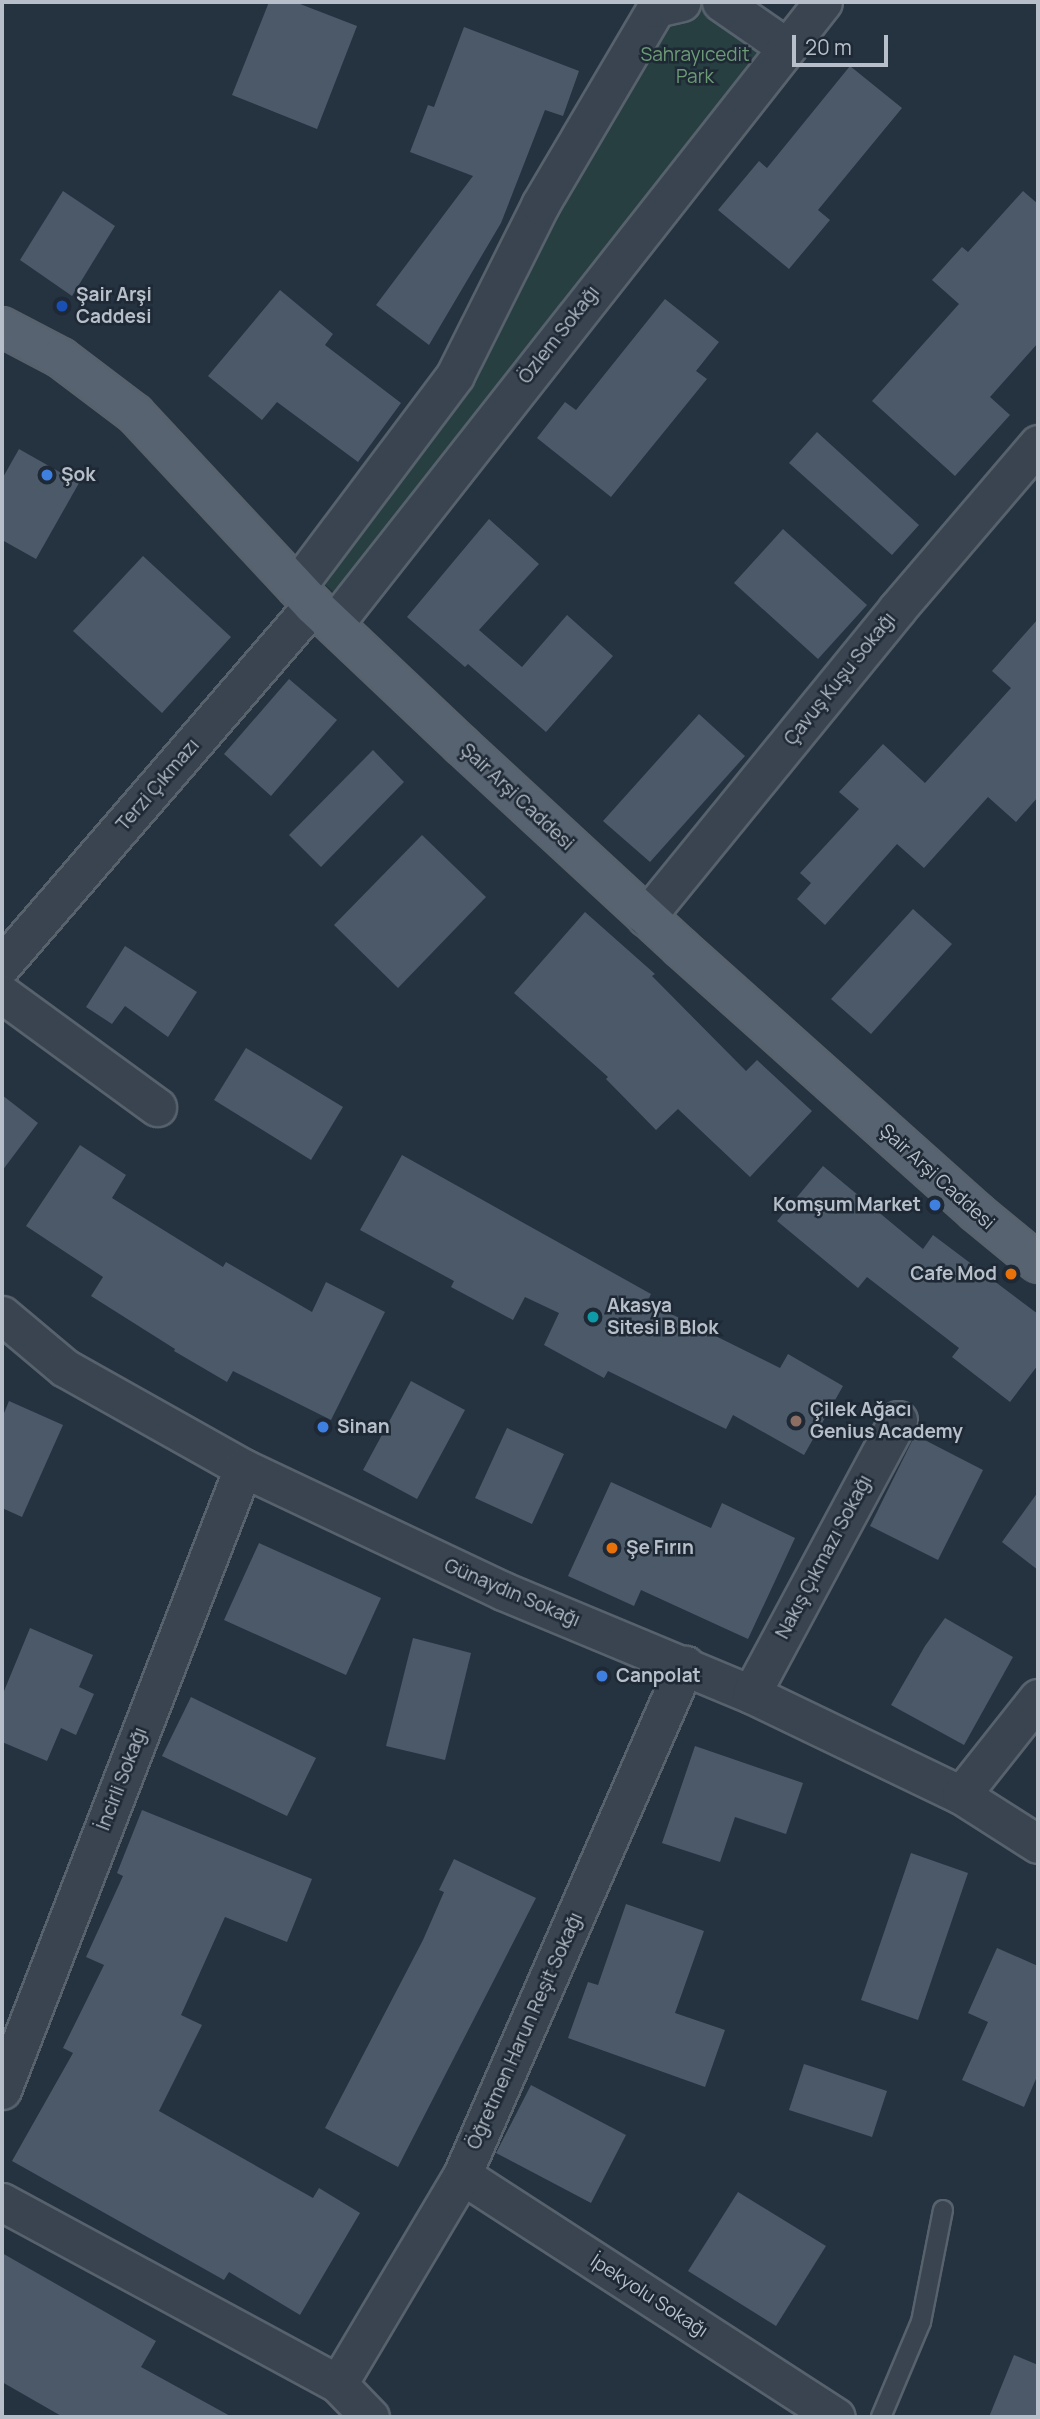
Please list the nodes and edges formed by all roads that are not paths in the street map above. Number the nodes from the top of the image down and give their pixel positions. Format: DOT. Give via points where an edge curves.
graph roads {
  1 [pos="681,2"];
  2 [pos="721,2"];
  3 [pos="823,2"];
  4 [pos="786,47"];
  5 [pos="2,327"];
  6 [pos="1038,444"];
  7 [pos="314,605"];
  8 [pos="646,917"];
  9 [pos="2,965"];
  10 [pos="2,995"];
  11 [pos="158,1107"];
  12 [pos="1038,1264"];
  13 [pos="2,1315"];
  14 [pos="898,1420"];
  15 [pos="243,1468"];
  16 [pos="685,1665"];
  17 [pos="751,1694"];
  18 [pos="1038,1698"];
  19 [pos="961,1795"];
  20 [pos="1038,1844"];
  21 [pos="2,2090"];
  22 [pos="462,2175"];
  23 [pos="2,2202"];
  24 [pos="943,2210"];
  25 [pos="338,2384"];
  26 [pos="370,2417"];
  27 [pos="836,2417"];
  28 [pos="881,2417"];
  1 -- 7 [label="street" via="656,8 540,205 455,375"];
  2 -- 4 [label="street"];
  3 -- 4 [label="street, Özlem Sokağı"];
  4 -- 7 [label="street, Özlem Sokağı"];
  5 -- 7 [label="main road, Şair Arşi Caddesi" via="61,358 135,414"];
  6 -- 8 [label="street, Çavuş Kuşu Sokağı"];
  7 -- 8 [label="main road, Şair Arşi Caddesi"];
  7 -- 9 [label="street, Terzi Çıkmazı"];
  8 -- 12 [label="main road, Şair Arşi Caddesi"];
  10 -- 11 [label="street"];
  13 -- 15 [label="street, Günaydın Sokağı" via="65,1368"];
  14 -- 17 [label="street, Nakış Çıkmazı Sokağı"];
  15 -- 16 [label="street, Günaydın Sokağı" via="503,1591"];
  15 -- 21 [label="street, İncirli Sokağı"];
  16 -- 17 [label="street, Günaydın Sokağı"];
  16 -- 22 [label="street, Öğretmen Harun Reşit Sokağı"];
  17 -- 19 [label="street, Günaydın Sokağı"];
  18 -- 19 [label="street"];
  19 -- 20 [label="street, Günaydın Sokağı"];
  22 -- 25 [label="street, Öğretmen Harun Reşit Sokağı"];
  22 -- 27 [label="street, İpekyolu Sokağı"];
  23 -- 25 [label="street"];
  24 -- 28 [label="lane" via="921,2322"];
  25 -- 26 [label="street"];
}
